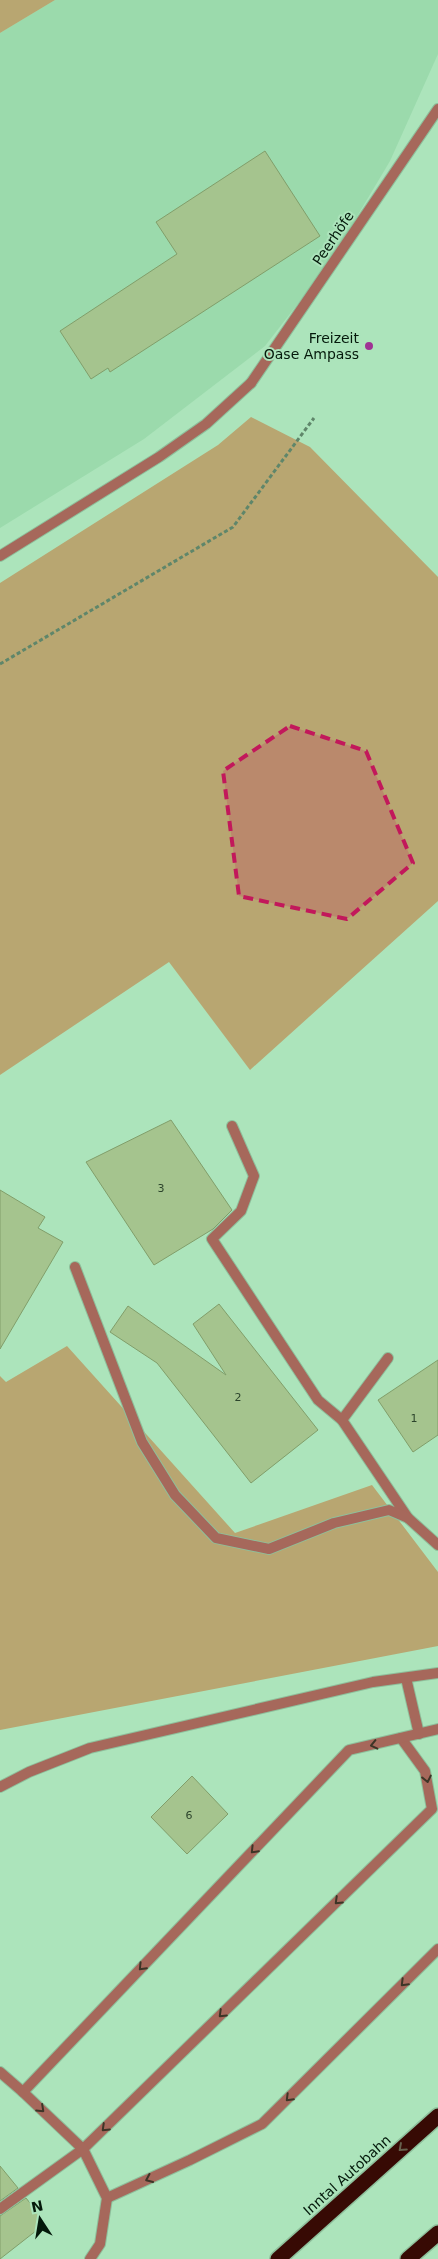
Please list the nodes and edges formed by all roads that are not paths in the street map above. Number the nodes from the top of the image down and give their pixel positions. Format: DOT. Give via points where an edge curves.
graph roads {
  1 [pos="438,110"];
  2 [pos="0,556"];
  3 [pos="232,1126"];
  4 [pos="75,1267"];
  5 [pos="388,1358"];
  6 [pos="342,1420"];
  7 [pos="408,1518"];
  8 [pos="438,1545"];
  9 [pos="438,1673"];
  10 [pos="406,1678"];
  11 [pos="438,1729"];
  12 [pos="419,1734"];
  13 [pos="401,1738"];
  14 [pos="0,1787"];
  15 [pos="435,1806"];
  16 [pos="438,1948"];
  17 [pos="0,2072"];
  18 [pos="23,2092"];
  19 [pos="438,2116"];
  20 [pos="83,2149"];
  21 [pos="107,2198"];
  22 [pos="0,2209"];
  23 [pos="438,2233"];
  24 [pos="90,2259"];
  25 [pos="278,2259"];
  26 [pos="408,2259"];
  1 -- 2 [label="street, Peerhöfe" via="251,383 198,430 159,457"];
  3 -- 6 [label="street" via="254,1176 241,1210 212,1239 318,1400"];
  4 -- 7 [label="street" via="142,1442 175,1495 216,1538 269,1549 334,1524 388,1510"];
  5 -- 6 [label="street"];
  6 -- 7 [label="street"];
  7 -- 8 [label="street"];
  9 -- 10 [label="street"];
  10 -- 12 [label="street"];
  10 -- 14 [label="street" via="373,1682 90,1748 28,1772"];
  11 -- 12 [label="street"];
  12 -- 13 [label="street"];
  13 -- 15 [label="street, one-way" via="426,1771"];
  13 -- 18 [label="street, one-way" via="349,1750"];
  15 -- 20 [label="street, one-way"];
  16 -- 21 [label="street, one-way" via="262,2124"];
  17 -- 18 [label="street"];
  18 -- 20 [label="street, one-way"];
  19 -- 25 [label="highway, Inntal Autobahn, one-way"];
  20 -- 21 [label="street"];
  20 -- 22 [label="street"];
  21 -- 24 [label="street" via="100,2244"];
  23 -- 26 [label="highway"];
}
